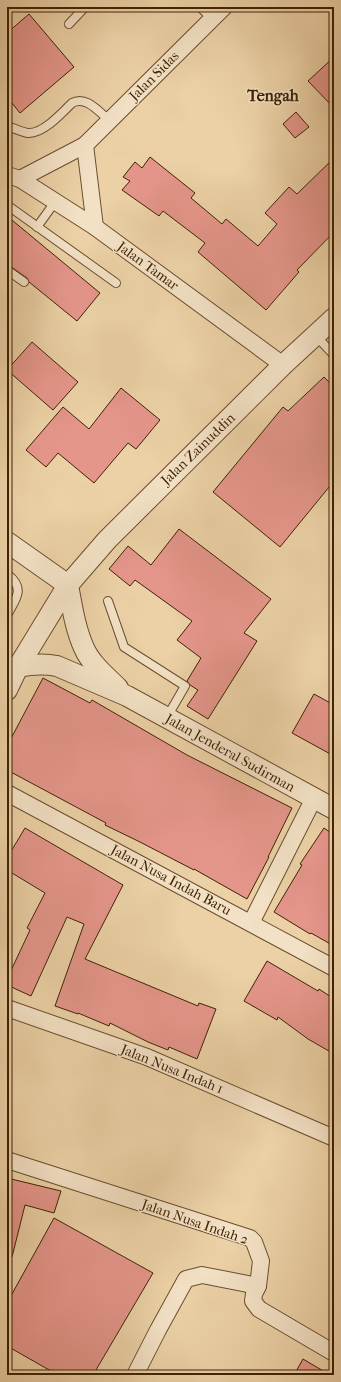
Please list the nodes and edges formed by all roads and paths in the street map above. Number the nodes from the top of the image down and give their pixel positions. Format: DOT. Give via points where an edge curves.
graph roads {
  1 [pos="85,7"];
  2 [pos="200,7"];
  3 [pos="224,7"];
  4 [pos="212,19"];
  5 [pos="69,24"];
  6 [pos="110,121"];
  7 [pos="7,126"];
  8 [pos="85,145"];
  9 [pos="13,177"];
  10 [pos="55,202"];
  11 [pos="7,205"];
  12 [pos="37,227"];
  13 [pos="95,227"];
  14 [pos="7,270"];
  15 [pos="24,282"];
  16 [pos="116,282"];
  17 [pos="334,318"];
  18 [pos="315,335"];
  19 [pos="334,355"];
  20 [pos="284,365"];
  21 [pos="7,542"];
  22 [pos="7,574"];
  23 [pos="68,585"];
  24 [pos="108,601"];
  25 [pos="7,615"];
  26 [pos="18,667"];
  27 [pos="7,690"];
  28 [pos="127,696"];
  29 [pos="166,718"];
  30 [pos="7,793"];
  31 [pos="314,798"];
  32 [pos="334,809"];
  33 [pos="251,923"];
  34 [pos="334,968"];
  35 [pos="7,1008"];
  36 [pos="334,1138"];
  37 [pos="7,1160"];
  38 [pos="258,1286"];
  39 [pos="334,1353"];
  40 [pos="135,1375"];
  1 -- 5 [label="lane"];
  2 -- 4 [label="lane"];
  3 -- 4 [label="street, Jalan Sidas"];
  4 -- 6 [label="street, Jalan Sidas"];
  6 -- 7 [label="lane" via="82,100 72,104 46,126 33,133"];
  6 -- 8 [label="street, Jalan Sidas"];
  8 -- 9 [label="street, Jalan Sidas"];
  8 -- 13 [label="street"];
  9 -- 10 [label="street, Jalan Tamar"];
  10 -- 12 [label="lane"];
  10 -- 13 [label="street, Jalan Tamar"];
  11 -- 12 [label="lane"];
  12 -- 16 [label="lane"];
  13 -- 20 [label="street, Jalan Tamar"];
  14 -- 15 [label="lane"];
  17 -- 18 [label="street, Jalan Zainuddin"];
  18 -- 19 [label="lane"];
  18 -- 20 [label="street, Jalan Zainuddin"];
  20 -- 23 [label="street, Jalan Zainuddin" via="107,540"];
  21 -- 23 [label="street"];
  22 -- 25 [label="lane" via="17,584 18,592"];
  23 -- 26 [label="street, Jalan Zainuddin"];
  23 -- 28 [label="street, Jalan Jenderal Sudirman" via="77,631 84,649 98,668"];
  24 -- 29 [label="lane" via="124,647 185,686"];
  26 -- 27 [label="street, Jalan Zainuddin"];
  26 -- 28 [label="street, Jalan Jenderal Sudirman" via="40,664 57,666"];
  28 -- 29 [label="street, Jalan Jenderal Sudirman"];
  29 -- 31 [label="street, Jalan Jenderal Sudirman"];
  30 -- 33 [label="street, Jalan Nusa Indah Baru"];
  31 -- 32 [label="street, Jalan Jenderal Sudirman"];
  31 -- 33 [label="street"];
  33 -- 34 [label="street, Jalan Nusa Indah Baru"];
  35 -- 36 [label="street, Jalan Nusa Indah 1" via="147,1057"];
  37 -- 38 [label="street, Jalan Nusa Indah 2" via="250,1238 261,1261"];
  38 -- 39 [label="street, Jalan Nusa Indah 2" via="253,1301 259,1309"];
  38 -- 40 [label="street" via="202,1275 186,1279"];
}
